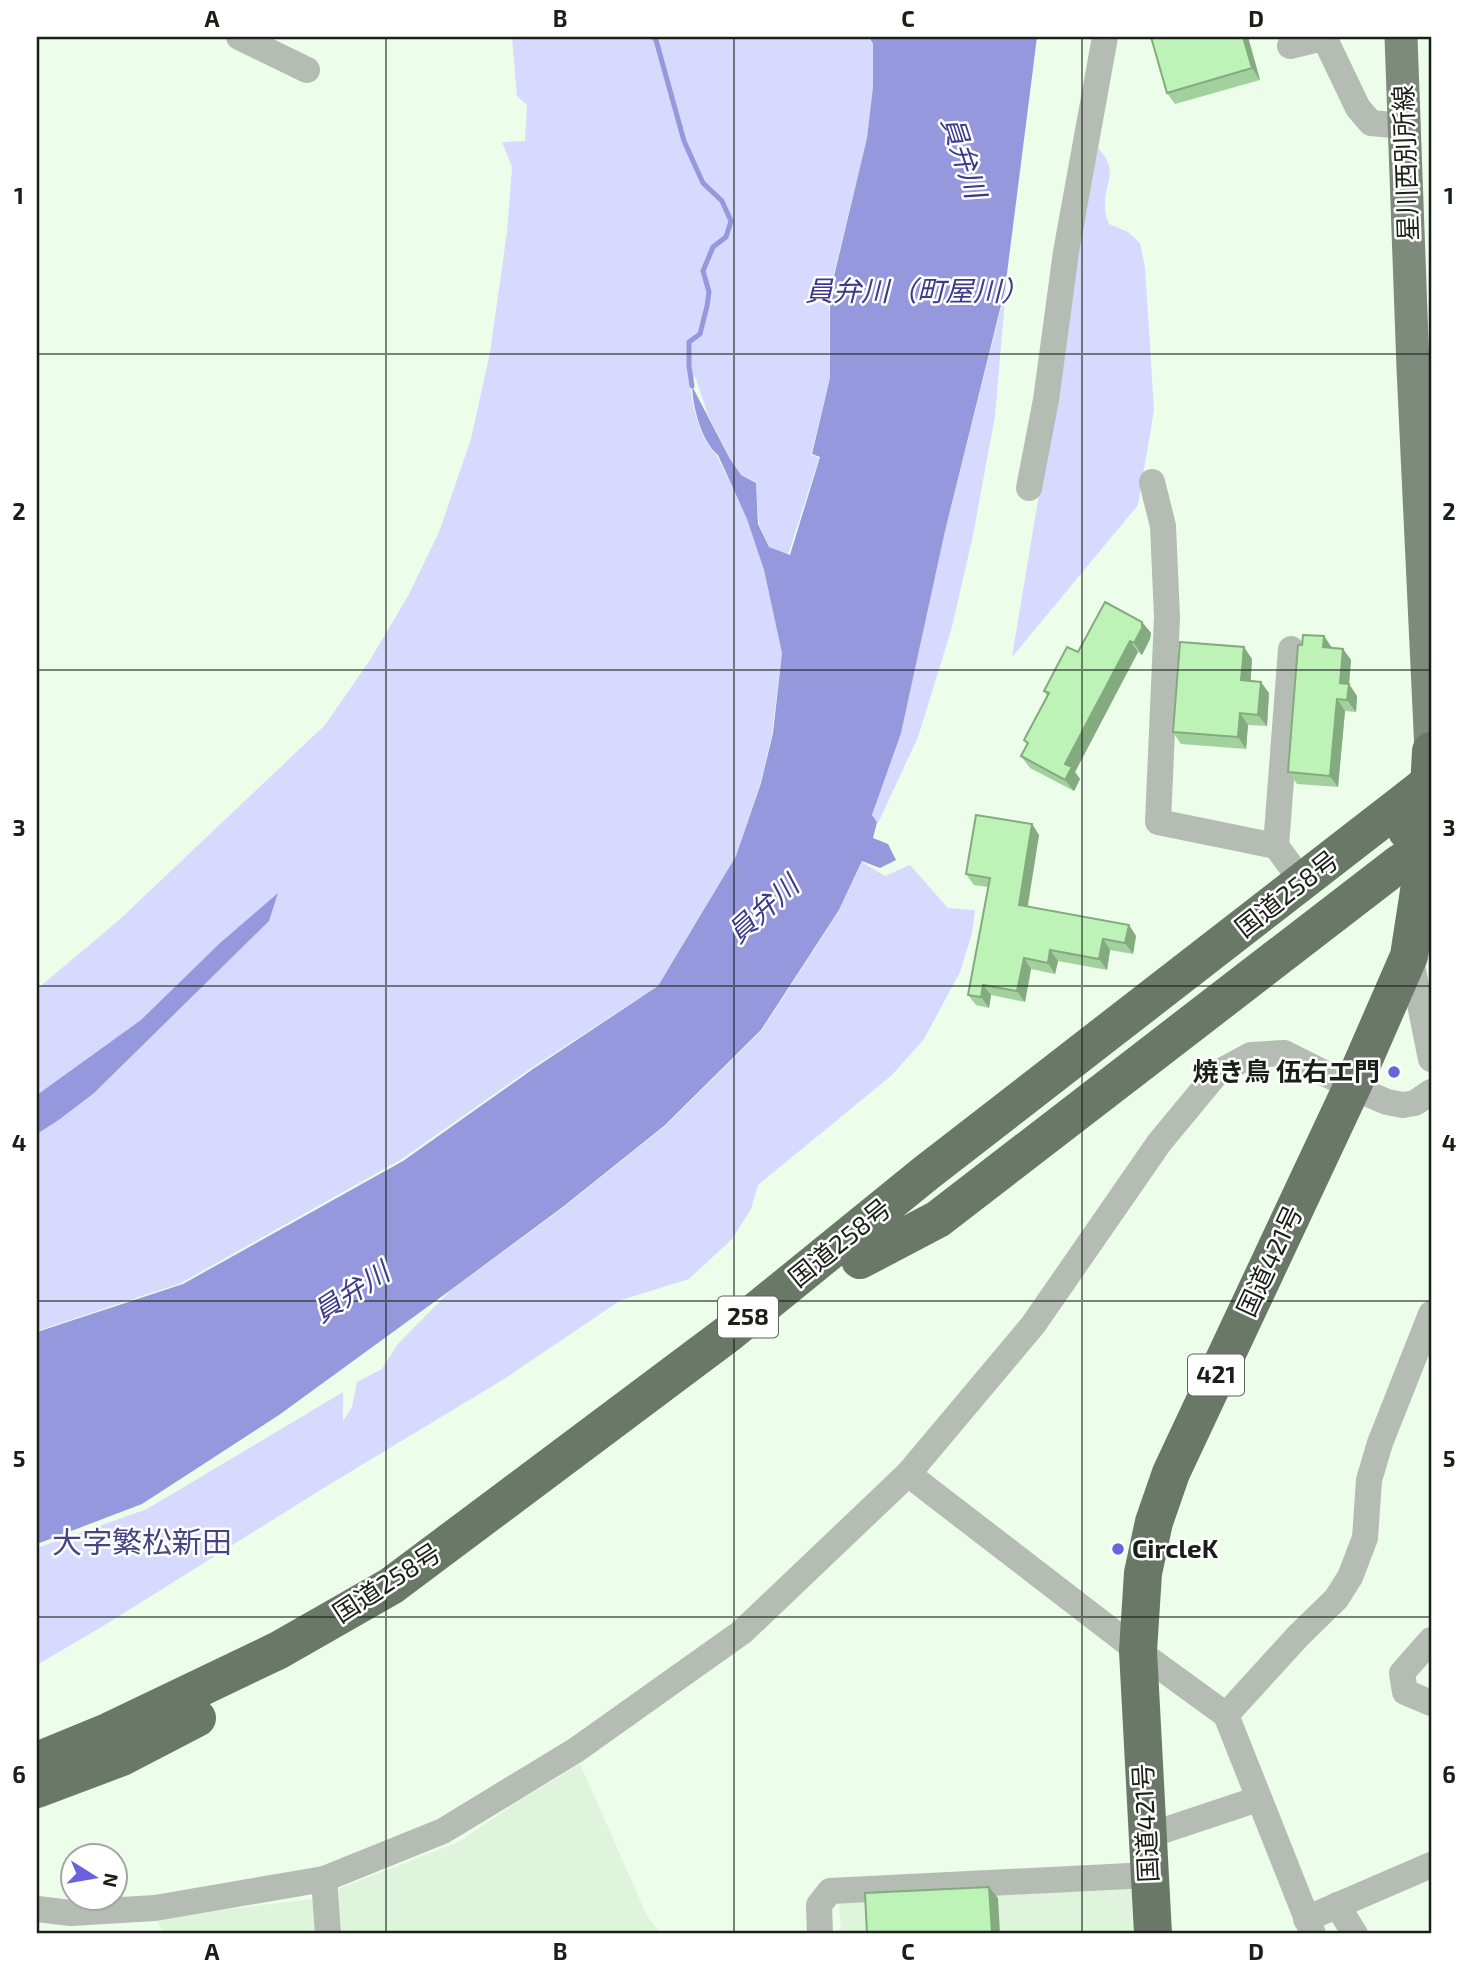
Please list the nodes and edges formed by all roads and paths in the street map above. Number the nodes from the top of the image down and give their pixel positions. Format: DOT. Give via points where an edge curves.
graph roads {
  1 [pos="239,37"];
  2 [pos="1105,37"];
  3 [pos="1325,37"];
  4 [pos="1401,37"];
  5 [pos="1290,47"];
  6 [pos="307,70"];
  7 [pos="1404,126"];
  8 [pos="1152,482"];
  9 [pos="1029,488"];
  10 [pos="1291,649"];
  11 [pos="1431,751"];
  12 [pos="1423,818"];
  13 [pos="1283,855"];
  14 [pos="1431,919"];
  15 [pos="1409,956"];
  16 [pos="1431,1059"];
  17 [pos="1352,1087"];
  18 [pos="1431,1093"];
  19 [pos="926,1173"];
  20 [pos="1431,1314"];
  21 [pos="908,1474"];
  22 [pos="1431,1640"];
  23 [pos="1138,1651"];
  24 [pos="1431,1703"];
  25 [pos="1226,1714"];
  26 [pos="37,1761"];
  27 [pos="37,1789"];
  28 [pos="1258,1799"];
  29 [pos="1147,1836"];
  30 [pos="1431,1866"];
  31 [pos="1149,1875"];
  32 [pos="324,1879"];
  33 [pos="1337,1905"];
  34 [pos="37,1909"];
  35 [pos="68,1924"];
  36 [pos="1310,1927"];
  37 [pos="328,1934"];
  38 [pos="820,1934"];
  39 [pos="1153,1934"];
  40 [pos="1355,1934"];
  1 -- 6 [label="street"];
  2 -- 9 [label="street"];
  3 -- 5 [label="street"];
  3 -- 7 [label="street" via="1364,116 1371,123"];
  4 -- 7 [label="main road, 星川西別所線"];
  7 -- 11 [label="main road, 星川西別所線"];
  8 -- 13 [label="street" via="1163,526 1167,617 1158,822"];
  10 -- 13 [label="street"];
  11 -- 12 [label="highway, 国道421号 / 421"];
  11 -- 13 [label="highway"];
  12 -- 15 [label="highway, 国道421号 / 421"];
  12 -- 19 [label="highway, 国道258号 / 258"];
  12 -- 27 [label="highway, 国道258号 / 258" via="573,1481 402,1604 292,1670 122,1756"];
  13 -- 19 [label="highway" via="971,1112"];
  14 -- 15 [label="street"];
  15 -- 16 [label="street"];
  15 -- 17 [label="highway, 国道421号 / 421"];
  17 -- 18 [label="street" via="1403,1105"];
  17 -- 21 [label="street" via="1284,1053 1251,1055 1216,1074 1159,1143 1032,1325"];
  17 -- 23 [label="highway, 国道421号 / 421" via="1171,1473 1143,1573"];
  19 -- 26 [label="highway, 国道258号 / 258" via="729,1333 391,1586 279,1650"];
  20 -- 25 [label="street" via="1380,1443 1369,1480 1365,1538 1350,1577 1336,1599"];
  21 -- 23 [label="street"];
  21 -- 32 [label="street" via="743,1632 576,1750 443,1831"];
  22 -- 24 [label="street" via="1402,1673 1405,1692"];
  23 -- 25 [label="street"];
  23 -- 29 [label="highway, 国道421号 / 421"];
  25 -- 28 [label="street"];
  28 -- 29 [label="street"];
  28 -- 36 [label="street"];
  29 -- 31 [label="highway, 国道421号 / 421"];
  30 -- 33 [label="street"];
  31 -- 38 [label="street" via="830,1891 819,1905"];
  31 -- 39 [label="highway, 国道421号 / 421"];
  32 -- 35 [label="street"];
  32 -- 37 [label="street"];
  33 -- 36 [label="street"];
  33 -- 40 [label="street"];
  34 -- 35 [label="street"];
}
